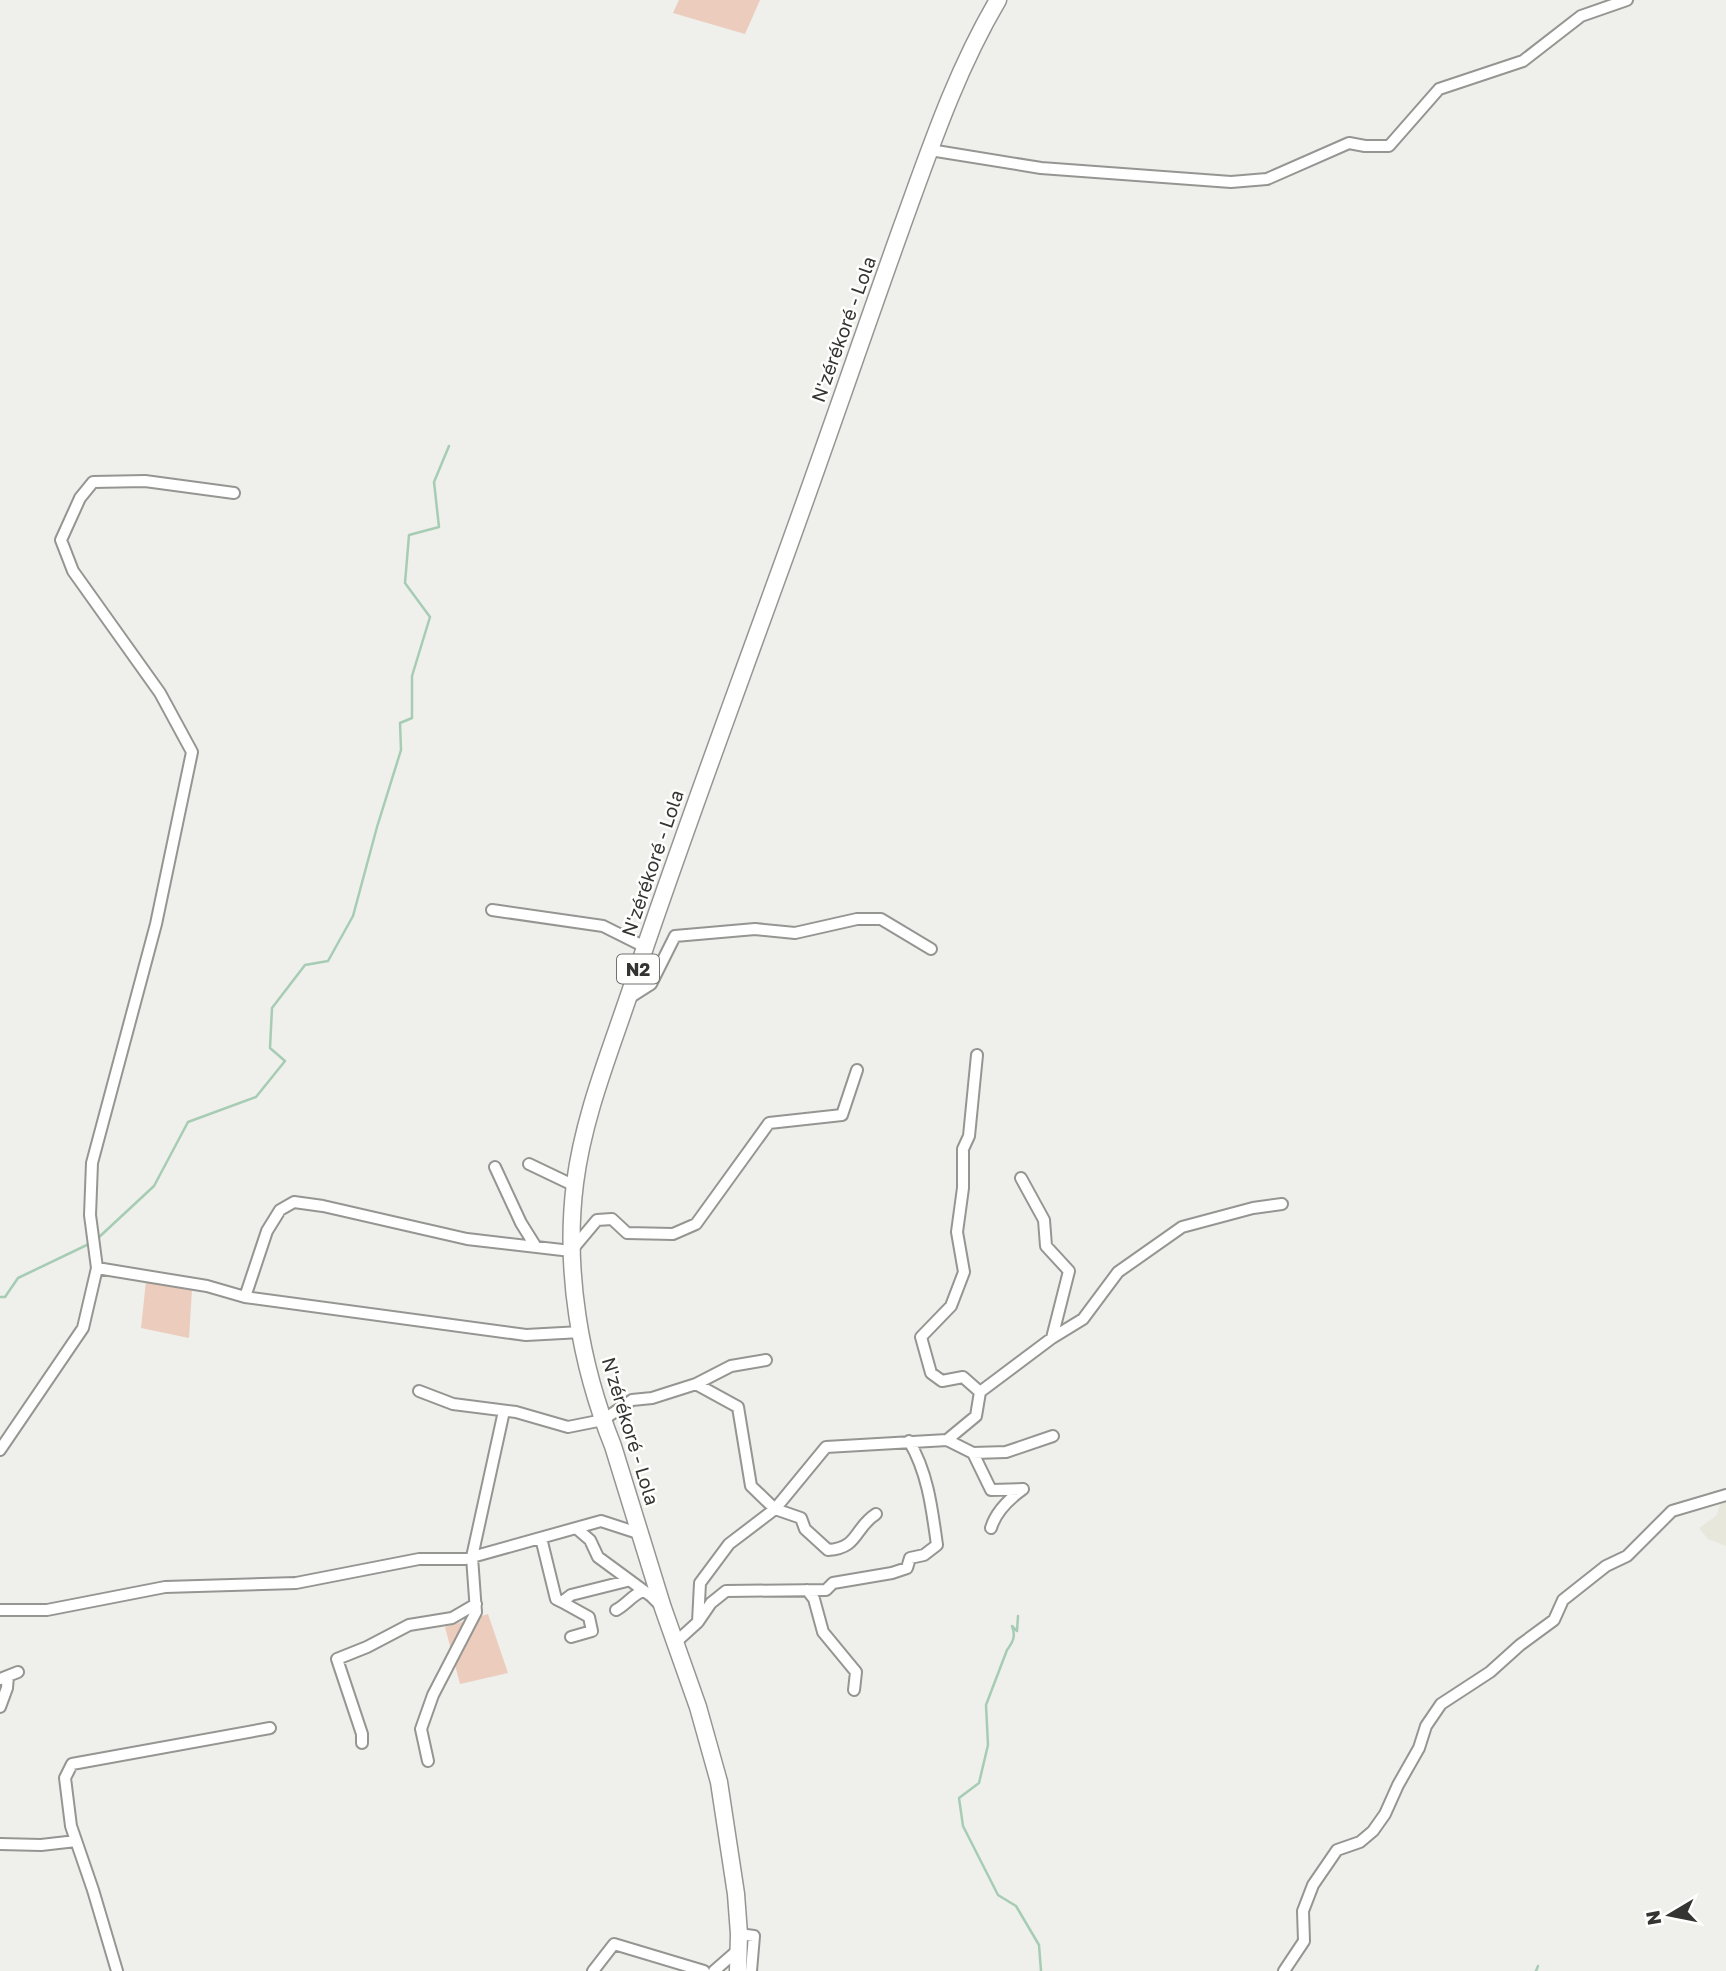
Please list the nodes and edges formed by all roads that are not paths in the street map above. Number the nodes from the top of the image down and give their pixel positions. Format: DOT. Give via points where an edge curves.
graph roads {
  1 [pos="998,0"];
  2 [pos="1627,0"];
  3 [pos="930,150"];
  4 [pos="234,493"];
  5 [pos="492,910"];
  6 [pos="645,947"];
  7 [pos="931,949"];
  8 [pos="628,999"];
  9 [pos="977,1055"];
  10 [pos="857,1070"];
  11 [pos="529,1164"];
  12 [pos="495,1167"];
  13 [pos="1021,1178"];
  14 [pos="575,1186"];
  15 [pos="1282,1204"];
  16 [pos="536,1247"];
  17 [pos="571,1251"];
  18 [pos="97,1268"];
  19 [pos="246,1297"];
  20 [pos="581,1332"];
  21 [pos="1052,1338"];
  22 [pos="766,1360"];
  23 [pos="696,1384"];
  24 [pos="419,1391"];
  25 [pos="980,1392"];
  26 [pos="505,1410"];
  27 [pos="603,1420"];
  28 [pos="1054,1436"];
  29 [pos="947,1440"];
  30 [pos="909,1441"];
  31 [pos="0,1450"];
  32 [pos="973,1453"];
  33 [pos="1726,1495"];
  34 [pos="775,1508"];
  35 [pos="876,1514"];
  36 [pos="576,1528"];
  37 [pos="991,1528"];
  38 [pos="641,1534"];
  39 [pos="541,1538"];
  40 [pos="472,1557"];
  41 [pos="627,1581"];
  42 [pos="807,1590"];
  43 [pos="643,1591"];
  44 [pos="562,1602"];
  45 [pos="476,1604"];
  46 [pos="663,1608"];
  47 [pos="0,1610"];
  48 [pos="616,1610"];
  49 [pos="698,1622"];
  50 [pos="571,1637"];
  51 [pos="677,1642"];
  52 [pos="9,1676"];
  53 [pos="854,1689"];
  54 [pos="0,1707"];
  55 [pos="270,1728"];
  56 [pos="362,1743"];
  57 [pos="428,1761"];
  58 [pos="76,1841"];
  59 [pos="0,1844"];
  60 [pos="739,1942"];
  61 [pos="117,1971"];
  62 [pos="593,1971"];
  63 [pos="704,1971"];
  64 [pos="714,1971"];
  65 [pos="738,1971"];
  66 [pos="751,1971"];
  67 [pos="1284,1971"];
  1 -- 3 [label="highway, N'zérékoré - Lola / N2" via="963,65"];
  2 -- 3 [label="street" via="1581,16 1523,61 1439,89 1389,146 1349,144 1267,179 1231,182 1041,168"];
  3 -- 6 [label="highway, N'zérékoré - Lola / N2"];
  4 -- 18 [label="street" via="145,481 93,482 80,498 61,540 73,571 160,693 192,752 156,924 92,1163 90,1215"];
  5 -- 6 [label="street" via="603,926"];
  6 -- 8 [label="highway, N'zérékoré - Lola / N2"];
  7 -- 8 [label="street" via="881,919 857,919 795,933 755,929 675,936 651,984"];
  8 -- 14 [label="highway, N'zérékoré - Lola / N2" via="588,1115"];
  9 -- 25 [label="street" via="957,1231 964,1272 951,1306 921,1337 932,1373 942,1381 963,1377"];
  10 -- 17 [label="street" via="842,1115 769,1122 696,1224 673,1234 627,1233 612,1219 597,1220"];
  11 -- 14 [label="street"];
  12 -- 16 [label="street"];
  13 -- 21 [label="street" via="1044,1220 1045,1246 1069,1271"];
  14 -- 17 [label="highway, N'zérékoré - Lola / N2"];
  15 -- 21 [label="street" via="1182,1227 1118,1272 1083,1319"];
  16 -- 17 [label="street"];
  16 -- 19 [label="street" via="467,1239 295,1202 279,1210 267,1231"];
  17 -- 20 [label="highway, N'zérékoré - Lola / N2"];
  18 -- 19 [label="street"];
  18 -- 31 [label="street" via="83,1328"];
  19 -- 20 [label="street" via="526,1335"];
  20 -- 27 [label="highway, N'zérékoré - Lola / N2"];
  21 -- 25 [label="street"];
  22 -- 23 [label="street" via="731,1366"];
  23 -- 27 [label="street" via="632,1401"];
  23 -- 34 [label="street" via="738,1407 751,1486"];
  24 -- 26 [label="street" via="453,1404"];
  25 -- 29 [label="street" via="976,1416"];
  26 -- 27 [label="street" via="568,1427"];
  26 -- 40 [label="street"];
  27 -- 38 [label="highway, N'zérékoré - Lola / N2"];
  28 -- 32 [label="street" via="1006,1452"];
  29 -- 30 [label="street"];
  29 -- 32 [label="street"];
  30 -- 34 [label="street" via="826,1447"];
  30 -- 42 [label="street" via="926,1479 937,1545 910,1558 907,1568 833,1583 826,1590"];
  32 -- 37 [label="street" via="991,1490 1023,1489 1007,1501"];
  33 -- 67 [label="street" via="1672,1511 1627,1556 1606,1566 1563,1600 1554,1620 1490,1672 1441,1704 1373,1831 1360,1842 1337,1850 1313,1885 1303,1911 1304,1941"];
  34 -- 35 [label="street" via="801,1518 828,1550 842,1549 854,1541 865,1521"];
  34 -- 49 [label="street" via="729,1544 699,1583"];
  36 -- 38 [label="street" via="601,1521"];
  36 -- 39 [label="street"];
  36 -- 41 [label="street" via="590,1540 598,1557"];
  38 -- 46 [label="highway, N'zérékoré - Lola / N2"];
  39 -- 40 [label="street"];
  39 -- 44 [label="street" via="556,1599"];
  40 -- 45 [label="street"];
  40 -- 47 [label="street" via="419,1559 296,1583 165,1587 47,1610"];
  41 -- 43 [label="street"];
  41 -- 44 [label="street" via="570,1595"];
  42 -- 49 [label="street" via="726,1591"];
  42 -- 53 [label="street" via="823,1632 856,1672"];
  43 -- 46 [label="street"];
  43 -- 48 [label="street"];
  44 -- 50 [label="street" via="589,1617 592,1631"];
  45 -- 56 [label="street" via="452,1618 409,1625 337,1659"];
  45 -- 57 [label="street" via="477,1612 433,1695 421,1729"];
  46 -- 51 [label="highway, N'zérékoré - Lola / N2"];
  49 -- 51 [label="street"];
  51 -- 60 [label="highway, N'zérékoré - Lola / N2" via="719,1782"];
  52 -- 54 [label="street"];
  55 -- 58 [label="street" via="72,1764 65,1778"];
  58 -- 59 [label="street"];
  58 -- 61 [label="street"];
  60 -- 64 [label="street"];
  60 -- 65 [label="highway, N'zérékoré - Lola / N2"];
  60 -- 66 [label="street" via="754,1936"];
  62 -- 63 [label="street" via="614,1944"];
}
